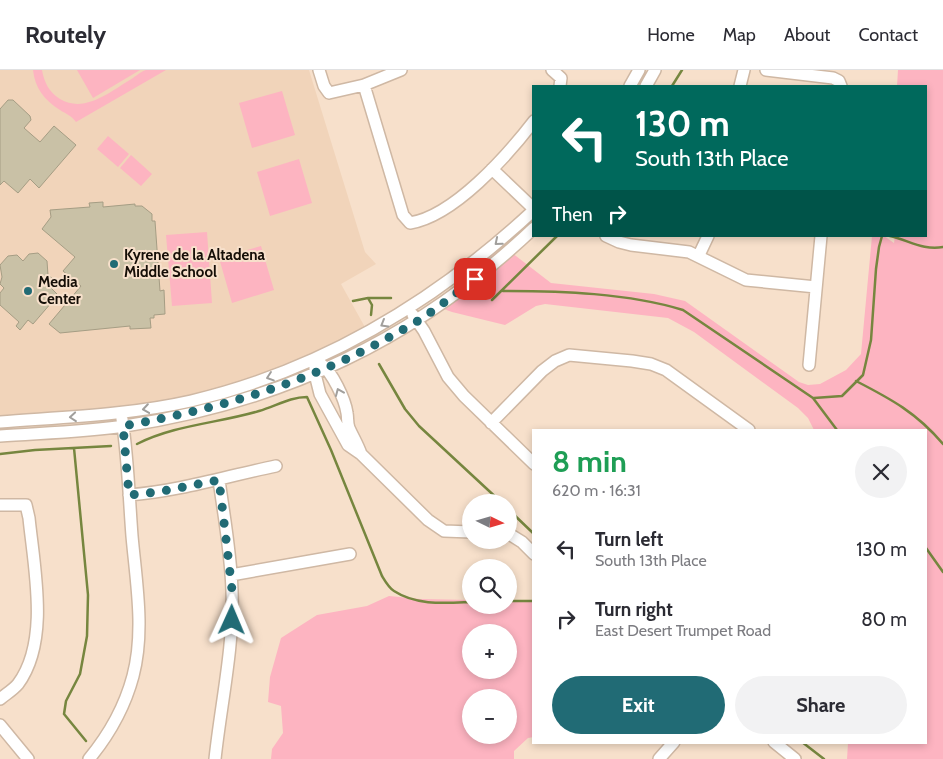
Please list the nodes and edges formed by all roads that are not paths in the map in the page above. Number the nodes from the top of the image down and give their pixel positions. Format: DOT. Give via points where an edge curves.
graph roads {
  1 [pos="318,70"];
  2 [pos="401,70"];
  3 [pos="639,70"];
  4 [pos="655,70"];
  5 [pos="744,70"];
  6 [pos="766,70"];
  7 [pos="840,84"];
  8 [pos="364,85"];
  9 [pos="631,85"];
  10 [pos="647,85"];
  11 [pos="740,85"];
  12 [pos="532,123"];
  13 [pos="492,169"];
  14 [pos="532,207"];
  15 [pos="532,211"];
  16 [pos="532,230"];
  17 [pos="608,237"];
  18 [pos="708,237"];
  19 [pos="821,237"];
  20 [pos="699,256"];
  21 [pos="816,287"];
  22 [pos="408,309"];
  23 [pos="418,321"];
  24 [pos="316,360"];
  25 [pos="809,365"];
  26 [pos="327,369"];
  27 [pos="315,374"];
  28 [pos="121,412"];
  29 [pos="0,422"];
  30 [pos="491,423"];
  31 [pos="123,426"];
  32 [pos="747,429"];
  33 [pos="0,436"];
  34 [pos="361,454"];
  35 [pos="532,462"];
  36 [pos="276,466"];
  37 [pos="219,480"];
  38 [pos="129,495"];
  39 [pos="0,505"];
  40 [pos="462,533"];
  41 [pos="518,540"];
  42 [pos="532,552"];
  43 [pos="350,554"];
  44 [pos="230,575"];
  45 [pos="0,699"];
  46 [pos="0,725"];
  47 [pos="672,744"];
  48 [pos="776,744"];
  49 [pos="28,759"];
  50 [pos="89,759"];
  51 [pos="216,759"];
  52 [pos="659,759"];
  53 [pos="795,759"];
  1 -- 8 [label="street" via="329,93"];
  2 -- 8 [label="street"];
  3 -- 9 [label="street"];
  4 -- 10 [label="street"];
  5 -- 11 [label="street"];
  6 -- 7 [label="street" via="834,78"];
  8 -- 13 [label="street" via="403,215 410,222 438,214"];
  12 -- 13 [label="street"];
  13 -- 14 [label="street"];
  15 -- 22 [label="street, one-way" via="472,264"];
  16 -- 23 [label="street" via="484,272"];
  17 -- 20 [label="street" via="619,242 680,250"];
  18 -- 20 [label="street"];
  19 -- 21 [label="street"];
  20 -- 21 [label="street" via="746,280"];
  21 -- 25 [label="street"];
  22 -- 23 [label="street"];
  22 -- 24 [label="street, one-way"];
  23 -- 26 [label="street"];
  23 -- 30 [label="street" via="448,376"];
  24 -- 26 [label="street"];
  24 -- 27 [label="street"];
  24 -- 28 [label="street, one-way" via="191,401"];
  26 -- 27 [label="street"];
  34 -- 26 [label="street, one-way" via="338,388"];
  27 -- 31 [label="street" via="237,402"];
  27 -- 34 [label="street" via="320,394 340,433 348,445"];
  28 -- 29 [label="street, one-way"];
  28 -- 31 [label="street"];
  30 -- 32 [label="street" via="542,371 569,355 651,364 666,370"];
  30 -- 35 [label="street"];
  31 -- 33 [label="street"];
  31 -- 38 [label="street"];
  34 -- 40 [label="street" via="443,534"];
  36 -- 37 [label="street"];
  37 -- 38 [label="street"];
  37 -- 44 [label="street"];
  38 -- 50 [label="street" via="139,629 133,676 118,715"];
  39 -- 45 [label="street" via="26,505 37,609 33,655 17,685"];
  41 -- 42 [label="street"];
  43 -- 44 [label="street"];
  44 -- 51 [label="street" via="230,649"];
  46 -- 49 [label="street"];
  47 -- 52 [label="street"];
  48 -- 53 [label="street"];
}
